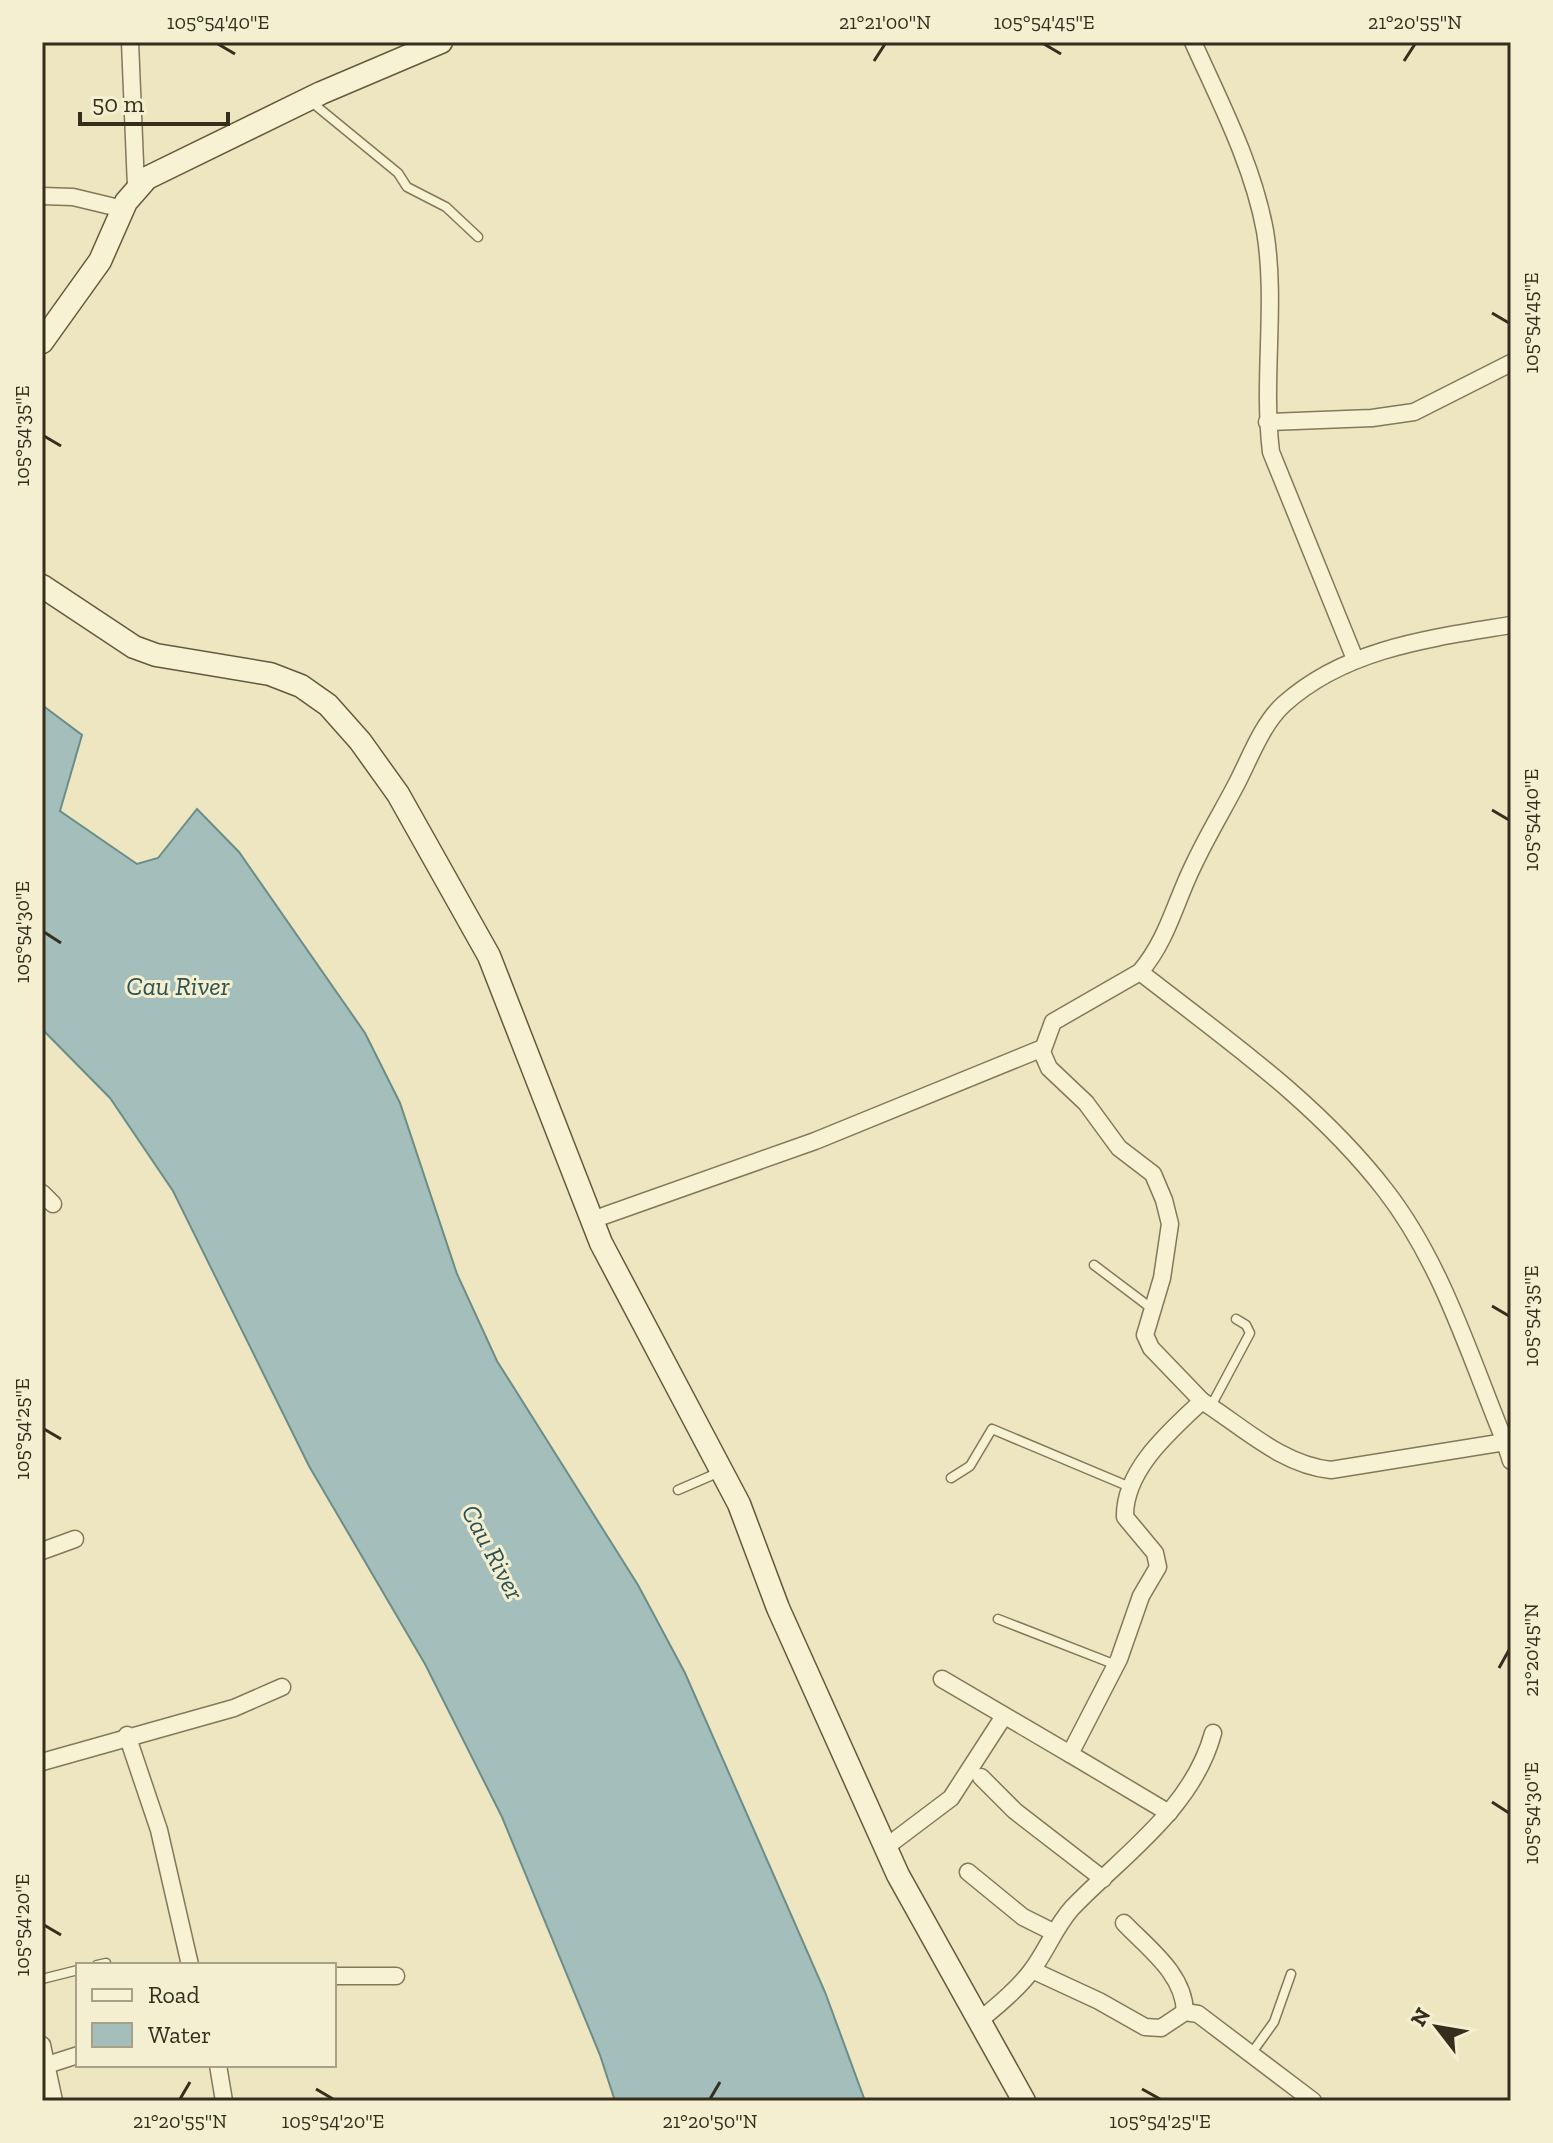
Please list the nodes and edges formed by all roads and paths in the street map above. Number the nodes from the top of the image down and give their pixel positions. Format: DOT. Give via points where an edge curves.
graph roads {
  1 [pos="130,42"];
  2 [pos="441,42"];
  3 [pos="1193,42"];
  4 [pos="308,99"];
  5 [pos="42,196"];
  6 [pos="129,197"];
  7 [pos="478,237"];
  8 [pos="42,342"];
  9 [pos="1511,363"];
  10 [pos="1267,422"];
  11 [pos="42,586"];
  12 [pos="1511,625"];
  13 [pos="1355,659"];
  14 [pos="1145,967"];
  15 [pos="1043,1048"];
  16 [pos="592,1220"];
  17 [pos="1094,1265"];
  18 [pos="1151,1308"];
  19 [pos="1236,1319"];
  20 [pos="1206,1404"];
  21 [pos="1505,1442"];
  22 [pos="1511,1461"];
  23 [pos="722,1471"];
  24 [pos="951,1478"];
  25 [pos="1130,1487"];
  26 [pos="678,1490"];
  27 [pos="75,1539"];
  28 [pos="42,1551"];
  29 [pos="998,1619"];
  30 [pos="1116,1665"];
  31 [pos="942,1679"];
  32 [pos="282,1687"];
  33 [pos="1004,1716"];
  34 [pos="1213,1733"];
  35 [pos="127,1735"];
  36 [pos="1070,1754"];
  37 [pos="42,1762"];
  38 [pos="981,1777"];
  39 [pos="1169,1813"];
  40 [pos="886,1847"];
  41 [pos="968,1872"];
  42 [pos="1103,1879"];
  43 [pos="1124,1923"];
  44 [pos="1053,1932"];
  45 [pos="190,1963"];
  46 [pos="76,1970"];
  47 [pos="1032,1970"];
  48 [pos="1291,1974"];
  49 [pos="336,1976"];
  50 [pos="396,1976"];
  51 [pos="42,1979"];
  52 [pos="1185,2012"];
  53 [pos="979,2021"];
  54 [pos="42,2045"];
  55 [pos="1250,2054"];
  56 [pos="76,2056"];
  57 [pos="47,2065"];
  58 [pos="218,2067"];
  59 [pos="1311,2100"];
  60 [pos="54,2101"];
  61 [pos="224,2101"];
  62 [pos="1024,2101"];
  1 -- 6 [label="street"];
  2 -- 4 [label="street"];
  3 -- 10 [label="street" via="1244,160 1265,232"];
  4 -- 6 [label="street" via="158,171"];
  4 -- 7 [label="lane" via="398,173 407,187 446,207"];
  5 -- 6 [label="street"];
  6 -- 8 [label="street" via="100,261"];
  9 -- 10 [label="street" via="1414,412"];
  10 -- 13 [label="street" via="1271,452"];
  11 -- 16 [label="street" via="134,647 270,674 301,686 328,705 360,741 398,794 489,956"];
  12 -- 13 [label="street" via="1420,640"];
  13 -- 14 [label="street" via="1282,705 1211,827 1163,941"];
  14 -- 15 [label="street" via="1053,1022"];
  14 -- 21 [label="street" via="1327,1124 1386,1191 1438,1278"];
  15 -- 16 [label="street" via="815,1141"];
  15 -- 18 [label="street" via="1049,1068 1078,1093 1119,1148 1153,1174 1164,1200 1170,1224 1162,1278"];
  16 -- 23 [label="street"];
  17 -- 18 [label="lane"];
  18 -- 20 [label="street" via="1145,1335 1151,1348"];
  19 -- 20 [label="lane" via="1250,1333"];
  20 -- 21 [label="street" via="1308,1468 1331,1470"];
  20 -- 25 [label="street" via="1171,1431"];
  21 -- 22 [label="street"];
  23 -- 26 [label="lane"];
  23 -- 40 [label="street"];
  24 -- 25 [label="lane" via="970,1466 992,1429 998,1429"];
  25 -- 30 [label="street" via="1125,1517 1155,1553 1158,1567 1141,1596"];
  27 -- 28 [label="street"];
  29 -- 30 [label="lane"];
  30 -- 36 [label="street"];
  31 -- 33 [label="street"];
  32 -- 35 [label="street" via="234,1708"];
  33 -- 36 [label="street"];
  33 -- 40 [label="street" via="951,1798"];
  34 -- 39 [label="street"];
  35 -- 37 [label="street"];
  35 -- 45 [label="street" via="159,1830"];
  36 -- 39 [label="street"];
  38 -- 42 [label="street" via="1015,1811"];
  39 -- 42 [label="street"];
  40 -- 53 [label="street"];
  41 -- 44 [label="street" via="1023,1917"];
  42 -- 44 [label="street"];
  43 -- 52 [label="street" via="1173,1975"];
  44 -- 47 [label="street"];
  46 -- 51 [label="lane"];
  47 -- 52 [label="street" via="1145,2027 1161,2028"];
  47 -- 53 [label="street"];
  48 -- 55 [label="lane" via="1274,2022"];
  49 -- 50 [label="street"];
  52 -- 55 [label="street" via="1211,2022"];
  53 -- 62 [label="street"];
  54 -- 57 [label="street"];
  55 -- 59 [label="street"];
  56 -- 57 [label="street"];
  57 -- 60 [label="street"];
  58 -- 61 [label="street"];
}
